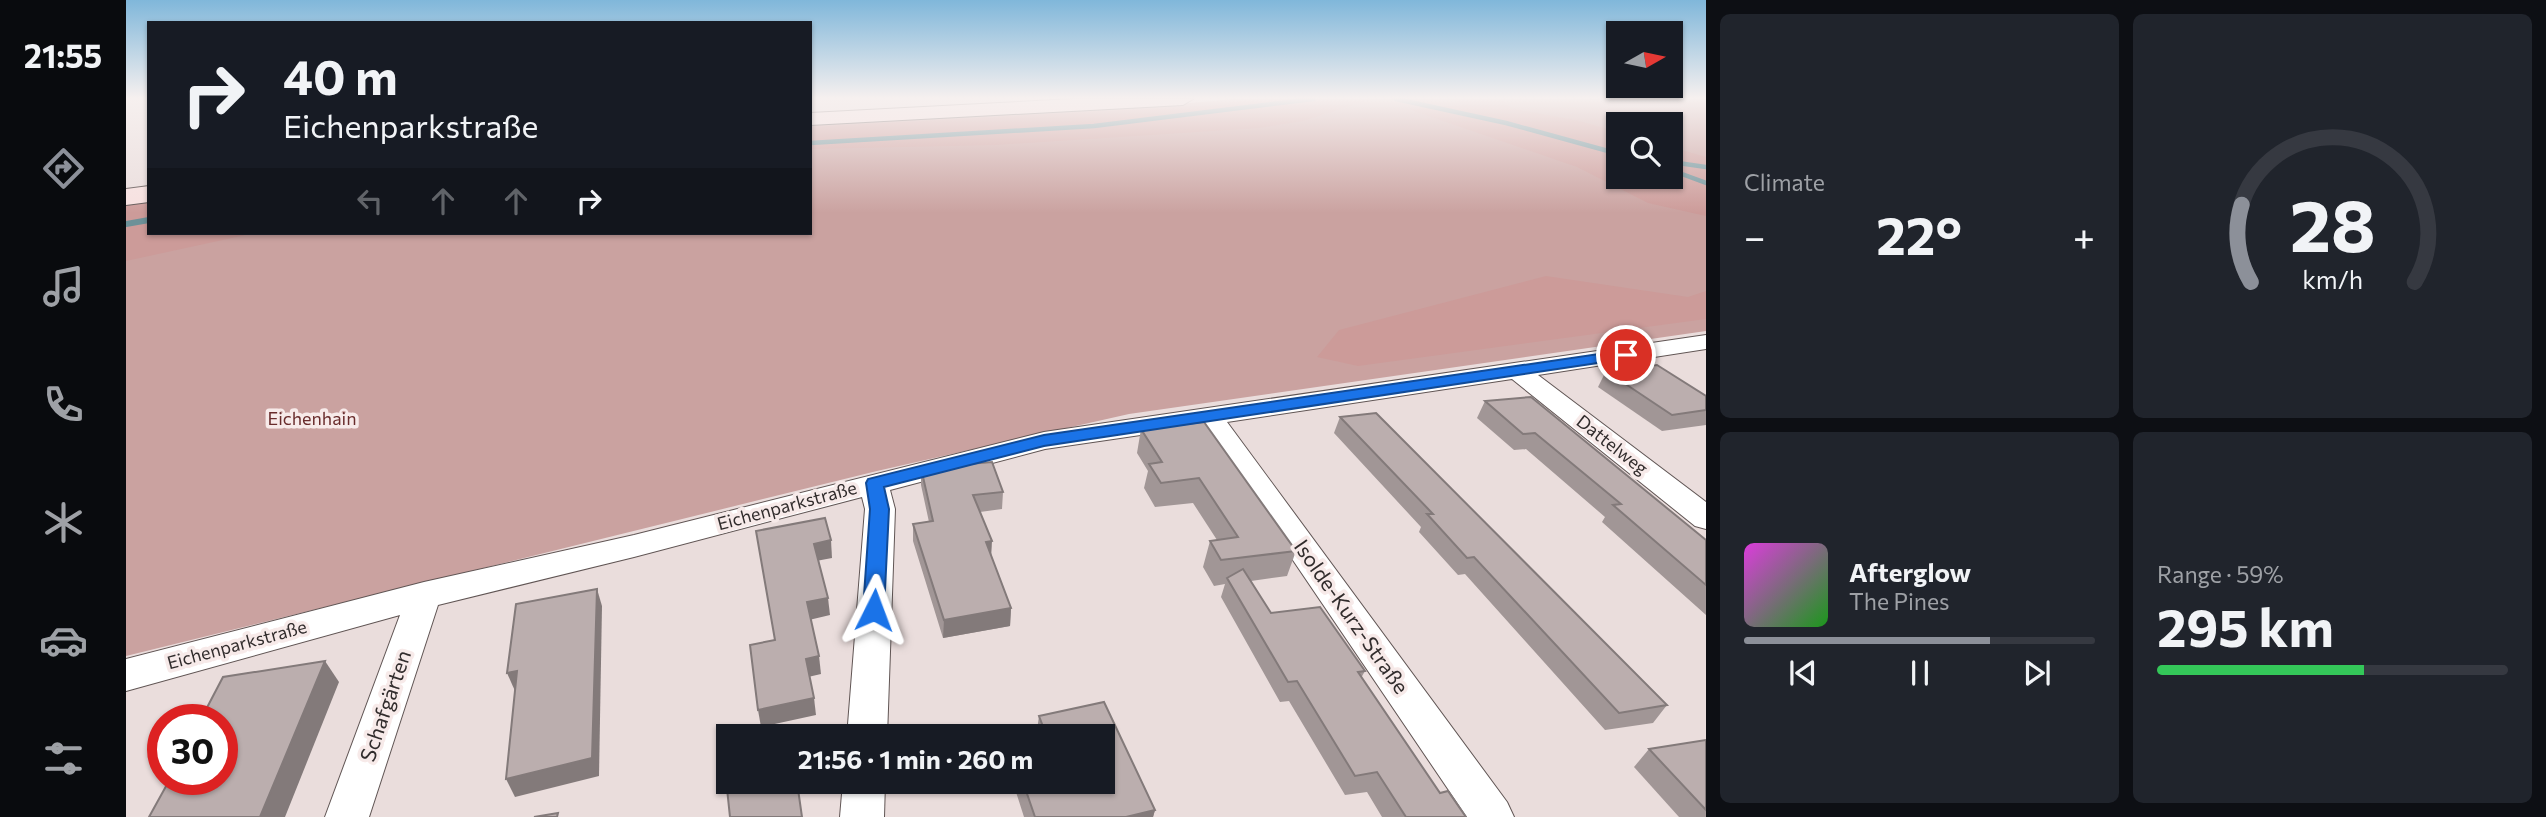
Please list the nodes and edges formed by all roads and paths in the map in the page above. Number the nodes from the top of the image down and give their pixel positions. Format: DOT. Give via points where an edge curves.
graph roads {
  1 [pos="147,194"];
  2 [pos="126,197"];
  3 [pos="1706,342"];
  4 [pos="1519,372"];
  5 [pos="1209,416"];
  6 [pos="874,483"];
  7 [pos="1706,518"];
  8 [pos="425,595"];
  9 [pos="126,676"];
  10 [pos="868,724"];
  11 [pos="863,794"];
  12 [pos="347,817"];
  13 [pos="862,817"];
  14 [pos="1492,817"];
  1 -- 2 [label="main road"];
  3 -- 4 [label="street, Eichenparkstraße"];
  4 -- 5 [label="street, Eichenparkstraße"];
  4 -- 7 [label="street, Dattelweg"];
  5 -- 6 [label="street, Eichenparkstraße" via="1044,440"];
  5 -- 14 [label="street, Isolde-Kurz-Straße"];
  6 -- 8 [label="street, Eichenparkstraße"];
  6 -- 10 [label="street" via="880,509"];
  8 -- 9 [label="street, Eichenparkstraße"];
  8 -- 12 [label="street, Schafgärten"];
  11 -- 13 [label="street"];
}
